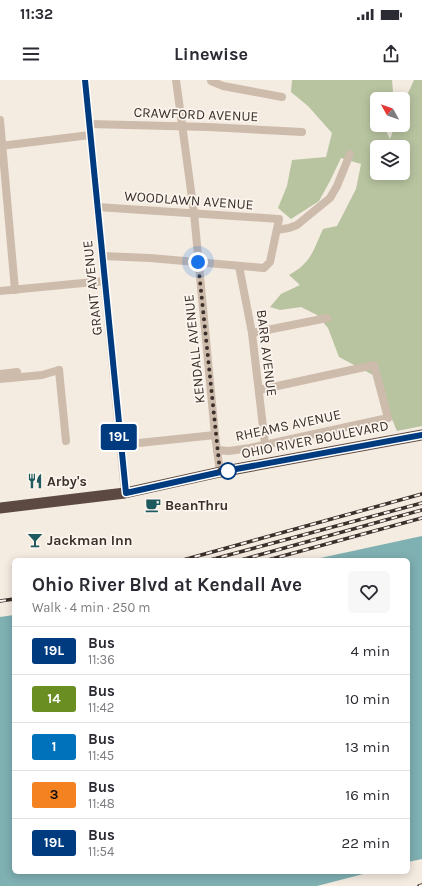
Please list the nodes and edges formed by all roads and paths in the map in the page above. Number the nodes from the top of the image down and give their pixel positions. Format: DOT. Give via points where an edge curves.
graph roads {
  1 [pos="85,80"];
  2 [pos="176,80"];
  3 [pos="211,81"];
  4 [pos="282,97"];
  5 [pos="0,120"];
  6 [pos="89,124"];
  7 [pos="182,126"];
  8 [pos="302,132"];
  9 [pos="90,135"];
  10 [pos="1,146"];
  11 [pos="350,154"];
  12 [pos="97,207"];
  13 [pos="194,213"];
  14 [pos="277,230"];
  15 [pos="102,256"];
  16 [pos="198,262"];
  17 [pos="239,266"];
  18 [pos="104,281"];
  19 [pos="15,290"];
  20 [pos="0,291"];
  21 [pos="327,318"];
  22 [pos="252,333"];
  23 [pos="59,370"];
  24 [pos="0,374"];
  25 [pos="0,379"];
  26 [pos="259,390"];
  27 [pos="215,434"];
  28 [pos="422,435"];
  29 [pos="66,441"];
  30 [pos="265,444"];
  31 [pos="120,445"];
  32 [pos="217,450"];
  33 [pos="220,472"];
  34 [pos="126,493"];
  35 [pos="0,508"];
  1 -- 6 [label="street, GRANT AVENUE"];
  2 -- 7 [label="street, KENDALL AVENUE"];
  3 -- 4 [label="street" via="224,86"];
  5 -- 10 [label="street"];
  6 -- 7 [label="street, CRAWFORD AVENUE"];
  6 -- 9 [label="street, GRANT AVENUE"];
  7 -- 8 [label="street, CRAWFORD AVENUE"];
  7 -- 13 [label="street, KENDALL AVENUE"];
  9 -- 10 [label="street"];
  9 -- 12 [label="street, GRANT AVENUE"];
  10 -- 19 [label="street"];
  11 -- 14 [label="street" via="330,198 297,225"];
  12 -- 13 [label="street, WOODLAWN AVENUE"];
  12 -- 15 [label="street, GRANT AVENUE"];
  13 -- 14 [label="street, WOODLAWN AVENUE" via="279,219"];
  13 -- 16 [label="street, KENDALL AVENUE"];
  14 -- 17 [label="street" via="270,262 264,268"];
  15 -- 16 [label="street"];
  15 -- 18 [label="street, GRANT AVENUE"];
  16 -- 17 [label="street"];
  16 -- 27 [label="street, KENDALL AVENUE"];
  17 -- 22 [label="street, BARR AVENUE"];
  18 -- 19 [label="street"];
  18 -- 31 [label="street, GRANT AVENUE"];
  19 -- 20 [label="street"];
  21 -- 22 [label="street"];
  22 -- 26 [label="street, BARR AVENUE"];
  23 -- 24 [label="street"];
  23 -- 25 [label="street" via="42,375"];
  23 -- 29 [label="street"];
  26 -- 30 [label="street, BARR AVENUE"];
  26 -- 30 [label="street, RHEAMS AVENUE" via="374,365 388,418"];
  27 -- 31 [label="street"];
  27 -- 32 [label="street, KENDALL AVENUE"];
  28 -- 33 [label="highway, OHIO RIVER BOULEVARD"];
  30 -- 32 [label="street, RHEAMS AVENUE" via="229,451"];
  31 -- 34 [label="street, GRANT AVENUE"];
  32 -- 33 [label="street, KENDALL AVENUE"];
  33 -- 34 [label="highway, OHIO RIVER BOULEVARD"];
  34 -- 35 [label="highway, OHIO RIVER BOULEVARD"];
}
